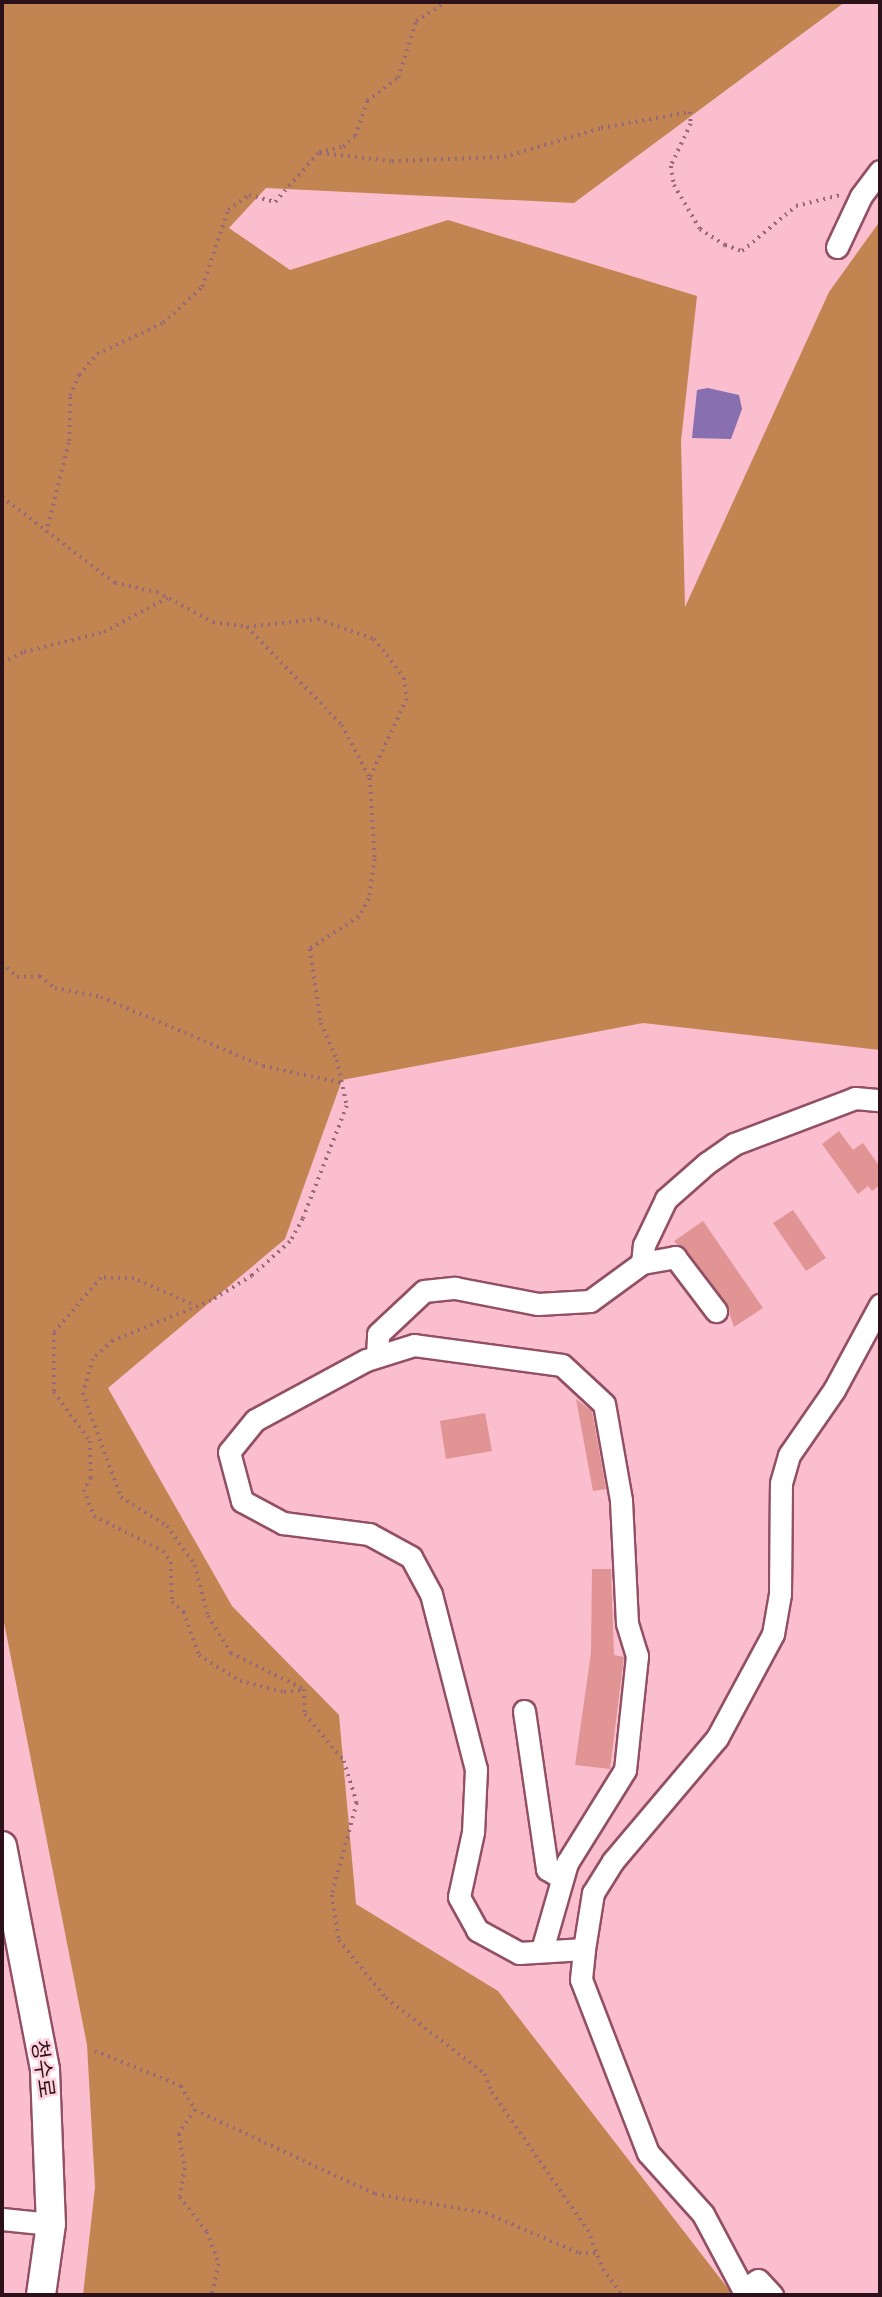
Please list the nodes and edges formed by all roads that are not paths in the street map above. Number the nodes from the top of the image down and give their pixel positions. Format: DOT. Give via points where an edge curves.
graph roads {
  1 [pos="876,177"];
  2 [pos="836,247"];
  3 [pos="880,1100"];
  4 [pos="642,1263"];
  5 [pos="880,1305"];
  6 [pos="716,1311"];
  7 [pos="377,1356"];
  8 [pos="524,1711"];
  9 [pos="2,1846"];
  10 [pos="562,1878"];
  11 [pos="542,1950"];
  12 [pos="584,1950"];
  13 [pos="2,2219"];
  14 [pos="51,2224"];
  15 [pos="746,2292"];
  16 [pos="41,2295"];
  17 [pos="772,2295"];
  1 -- 2 [label="street"];
  3 -- 4 [label="street" via="855,1098 734,1144 666,1199 644,1245"];
  4 -- 6 [label="street" via="676,1257"];
  4 -- 7 [label="street" via="590,1301 538,1304 455,1288 425,1291 378,1334"];
  5 -- 12 [label="street" via="834,1390 789,1455 781,1483 780,1594 773,1634 717,1738 613,1861 593,1893"];
  7 -- 10 [label="street" via="414,1345 562,1365 604,1404 621,1500 627,1623 637,1656 625,1770"];
  7 -- 11 [label="street" via="256,1420 229,1452 242,1501 283,1523 369,1534 411,1557 431,1594 476,1769 473,1832 459,1897 477,1930 519,1953"];
  8 -- 10 [label="street" via="547,1869"];
  9 -- 14 [label="main road, 청수로" via="45,2070"];
  10 -- 11 [label="street"];
  11 -- 12 [label="street"];
  12 -- 15 [label="street" via="581,1979 648,2153 703,2214"];
  13 -- 14 [label="street"];
  14 -- 16 [label="main road, 청수로"];
  15 -- 17 [label="street" via="758,2280"];
}
